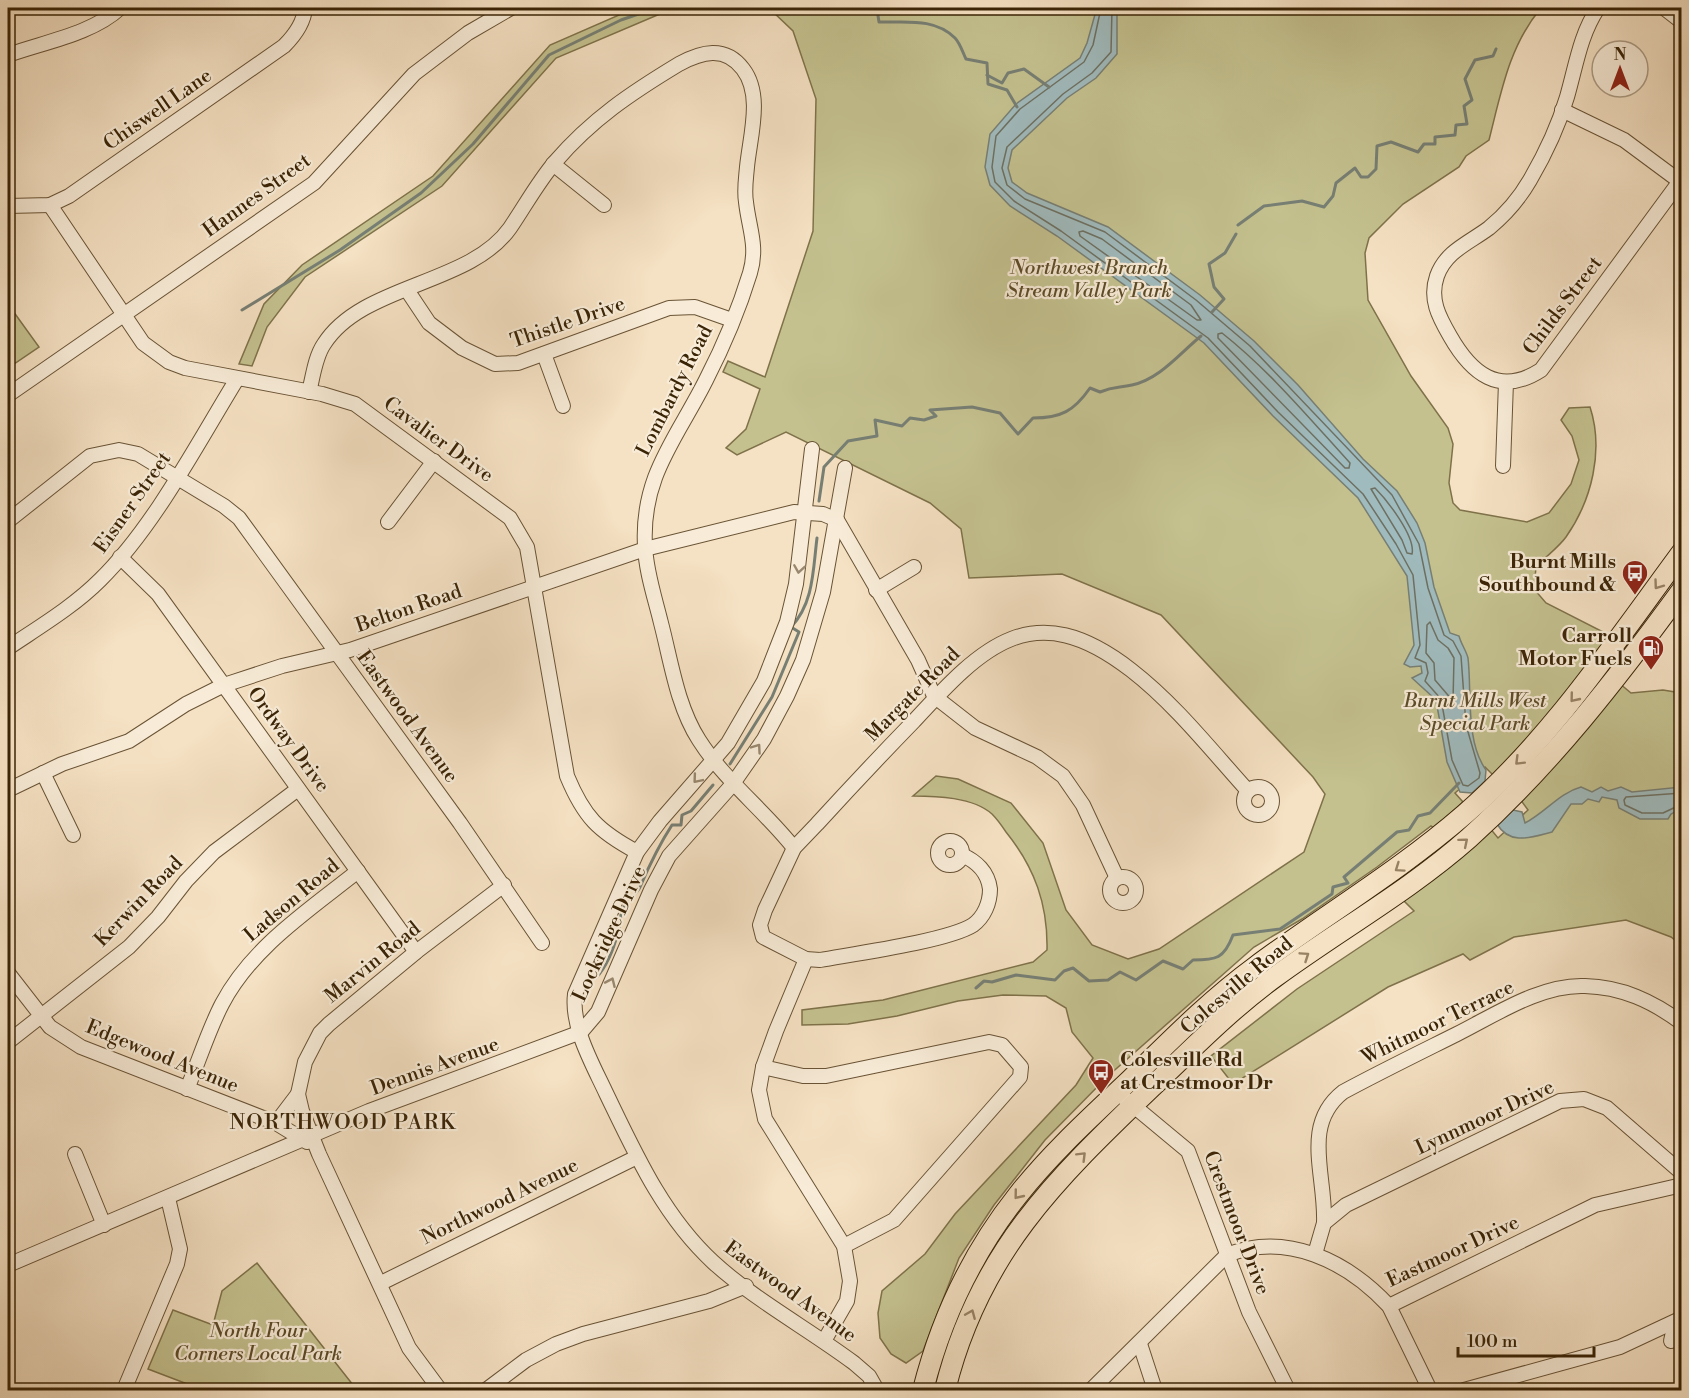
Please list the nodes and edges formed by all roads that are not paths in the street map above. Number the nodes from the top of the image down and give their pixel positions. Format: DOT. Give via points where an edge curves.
graph roads {
  1 [pos="120,8"];
  2 [pos="305,8"];
  3 [pos="511,8"];
  4 [pos="1598,8"];
  5 [pos="1664,8"];
  6 [pos="1682,22"];
  7 [pos="8,55"];
  8 [pos="1562,110"];
  9 [pos="553,164"];
  10 [pos="1681,182"];
  11 [pos="50,205"];
  12 [pos="604,205"];
  13 [pos="8,206"];
  14 [pos="406,290"];
  15 [pos="123,315"];
  16 [pos="732,320"];
  17 [pos="544,354"];
  18 [pos="237,379"];
  19 [pos="1506,382"];
  20 [pos="309,392"];
  21 [pos="8,395"];
  22 [pos="563,406"];
  23 [pos="812,449"];
  24 [pos="435,461"];
  25 [pos="1503,466"];
  26 [pos="845,468"];
  27 [pos="177,476"];
  28 [pos="806,511"];
  29 [pos="837,520"];
  30 [pos="8,521"];
  31 [pos="388,522"];
  32 [pos="645,549"];
  33 [pos="1682,552"];
  34 [pos="120,558"];
  35 [pos="914,567"];
  36 [pos="534,585"];
  37 [pos="876,590"];
  38 [pos="1682,590"];
  39 [pos="8,648"];
  40 [pos="336,653"];
  41 [pos="224,685"];
  42 [pos="934,696"];
  43 [pos="714,760"];
  44 [pos="43,773"];
  45 [pos="732,785"];
  46 [pos="298,789"];
  47 [pos="8,790"];
  48 [pos="1248,791"];
  49 [pos="73,835"];
  50 [pos="794,848"];
  51 [pos="637,852"];
  52 [pos="962,855"];
  53 [pos="358,872"];
  54 [pos="1117,878"];
  55 [pos="504,885"];
  56 [pos="542,943"];
  57 [pos="416,952"];
  58 [pos="806,959"];
  59 [pos="8,973"];
  60 [pos="41,1017"];
  61 [pos="1682,1023"];
  62 [pos="581,1032"];
  63 [pos="8,1042"];
  64 [pos="763,1067"];
  65 [pos="187,1089"];
  66 [pos="1117,1092"];
  67 [pos="298,1094"];
  68 [pos="1133,1106"];
  69 [pos="276,1123"];
  70 [pos="308,1137"];
  71 [pos="75,1154"];
  72 [pos="637,1156"];
  73 [pos="1682,1173"];
  74 [pos="1682,1185"];
  75 [pos="168,1198"];
  76 [pos="1324,1223"];
  77 [pos="104,1224"];
  78 [pos="844,1246"];
  79 [pos="1315,1254"];
  80 [pos="1227,1255"];
  81 [pos="8,1264"];
  82 [pos="381,1282"];
  83 [pos="746,1286"];
  84 [pos="1389,1306"];
  85 [pos="1678,1320"];
  86 [pos="824,1341"];
  87 [pos="1671,1341"];
  88 [pos="1140,1344"];
  89 [pos="124,1390"];
  90 [pos="440,1390"];
  91 [pos="486,1390"];
  92 [pos="877,1390"];
  93 [pos="923,1390"];
  94 [pos="945,1390"];
  95 [pos="1091,1390"];
  96 [pos="1155,1390"];
  97 [pos="1288,1390"];
  98 [pos="1430,1390"];
  99 [pos="1464,1390"];
  1 -- 7 [label="street" via="85,28"];
  2 -- 11 [label="street, Chiswell Lane" via="296,33 284,46 69,196"];
  3 -- 15 [label="street, Hannes Street" via="468,33 414,74 314,183"];
  4 -- 8 [label="street" via="1581,41"];
  5 -- 6 [label="street"];
  8 -- 10 [label="street" via="1624,140"];
  8 -- 19 [label="street" via="1531,178 1512,207 1450,255 1434,290 1438,315 1462,358 1487,378"];
  9 -- 12 [label="street"];
  9 -- 14 [label="street, Lombardy Road" via="491,249"];
  9 -- 16 [label="street, Lombardy Road" via="600,116 698,53 717,53 742,66 754,91 744,190 755,249"];
  10 -- 19 [label="street, Childs Street" via="1541,370 1531,377"];
  11 -- 13 [label="street, Chiswell Lane"];
  11 -- 15 [label="street, Cavalier Drive"];
  14 -- 17 [label="street, Thistle Drive" via="429,323 485,362 518,363"];
  14 -- 20 [label="street, Lombardy Road" via="360,309 337,326 321,347"];
  15 -- 18 [label="street, Cavalier Drive" via="143,343 169,362"];
  15 -- 21 [label="street, Hannes Street"];
  16 -- 17 [label="street, Thistle Drive" via="695,307 669,308"];
  16 -- 32 [label="street, Lombardy Road" via="706,381 651,483 645,505"];
  17 -- 22 [label="street"];
  18 -- 20 [label="street, Cavalier Drive"];
  18 -- 27 [label="street, Eisner Street"];
  19 -- 25 [label="street"];
  20 -- 24 [label="street, Cavalier Drive" via="356,404"];
  23 -- 28 [label="street, Lockridge Drive"];
  24 -- 31 [label="street"];
  24 -- 36 [label="street, Cavalier Drive" via="518,528 527,547"];
  26 -- 29 [label="street, Lockridge Drive"];
  27 -- 30 [label="street, Eastwood Avenue" via="138,454 109,450 90,456"];
  27 -- 34 [label="street, Eisner Street"];
  27 -- 40 [label="street, Eastwood Avenue" via="239,518"];
  28 -- 29 [label="street, Belton Road"];
  28 -- 32 [label="street, Belton Road"];
  28 -- 43 [label="street, Lockridge Drive, one-way" via="796,584 780,640 747,712"];
  29 -- 37 [label="street"];
  45 -- 29 [label="street, Lockridge Drive, one-way" via="764,739 803,660 823,592"];
  32 -- 36 [label="street, Belton Road"];
  32 -- 43 [label="street, Lombardy Road" via="678,690 697,738"];
  33 -- 66 [label="highway, Colesville Road, one-way" via="1584,685 1524,757 1495,785 1407,862 1251,969"];
  34 -- 39 [label="street, Eisner Street" via="100,581"];
  34 -- 41 [label="street, Ordway Drive" via="158,594"];
  35 -- 37 [label="street"];
  36 -- 40 [label="street, Belton Road"];
  36 -- 51 [label="street, Cavalier Drive" via="567,776 579,805 594,824"];
  37 -- 42 [label="street" via="918,660"];
  68 -- 38 [label="highway, Colesville Road, one-way" via="1224,1018 1467,840 1497,812 1565,743"];
  40 -- 41 [label="street, Belton Road"];
  40 -- 55 [label="street, Eastwood Avenue"];
  41 -- 44 [label="street, Belton Road" via="129,741"];
  41 -- 46 [label="street, Ordway Drive"];
  42 -- 48 [label="street, Margate Road" via="998,644 1041,632 1078,639 1131,670 1175,711"];
  42 -- 50 [label="street, Margate Road"];
  42 -- 54 [label="street" via="975,728 1037,757 1063,776 1083,805"];
  43 -- 45 [label="street, Lombardy Road"];
  43 -- 51 [label="street, Lockridge Drive, one-way"];
  44 -- 47 [label="street, Belton Road"];
  44 -- 49 [label="street"];
  45 -- 50 [label="street, Lombardy Road"];
  62 -- 45 [label="street, Lockridge Drive, one-way" via="598,1012 669,856"];
  46 -- 53 [label="street, Ordway Drive"];
  46 -- 60 [label="street, Kerwin Road" via="214,852 129,947"];
  50 -- 58 [label="street, Margate Road" via="760,925 762,937"];
  51 -- 62 [label="street, Lockridge Drive" via="575,994 573,1009"];
  52 -- 58 [label="street" via="975,861 990,890 986,909 971,926 863,952"];
  53 -- 57 [label="street, Ordway Drive"];
  53 -- 65 [label="street, Ladson Road" via="272,940 249,964 222,1005"];
  55 -- 56 [label="street, Eastwood Avenue"];
  55 -- 57 [label="street, Marvin Road"];
  57 -- 67 [label="street, Marvin Road" via="320,1033 305,1062"];
  58 -- 64 [label="street"];
  59 -- 60 [label="street, Edgewood Avenue"];
  60 -- 63 [label="street, Kerwin Road"];
  60 -- 65 [label="street, Edgewood Avenue" via="81,1047"];
  61 -- 76 [label="street, Whitmoor Terrace" via="1644,998 1620,990 1560,988 1524,1001 1343,1092 1324,1111 1318,1135"];
  62 -- 70 [label="street, Dennis Avenue"];
  62 -- 72 [label="street, Eastwood Avenue"];
  64 -- 78 [label="street" via="759,1090 765,1119"];
  64 -- 78 [label="street" via="803,1076 826,1076 989,1042 1002,1045 1021,1067 1020,1077 894,1220"];
  65 -- 69 [label="street, Edgewood Avenue"];
  66 -- 68 [label="street, Crestmoor Drive"];
  66 -- 93 [label="highway, Colesville Road, one-way" via="1018,1194 988,1238 951,1303"];
  67 -- 69 [label="street, Marvin Road"];
  67 -- 70 [label="street"];
  68 -- 80 [label="street, Crestmoor Drive" via="1188,1151"];
  94 -- 68 [label="highway, Colesville Road, one-way" via="976,1303 1021,1225 1056,1182"];
  69 -- 70 [label="street, Edgewood Avenue"];
  70 -- 75 [label="street, Dennis Avenue"];
  70 -- 82 [label="street"];
  71 -- 77 [label="street"];
  72 -- 82 [label="street, Northwood Avenue"];
  72 -- 83 [label="street, Eastwood Avenue" via="664,1205 687,1234 713,1262"];
  73 -- 76 [label="street, Lynnmoor Drive" via="1607,1108 1584,1099 1560,1101 1346,1205"];
  74 -- 84 [label="street, Eastmoor Drive" via="1596,1205"];
  75 -- 77 [label="street, Dennis Avenue"];
  75 -- 89 [label="street" via="180,1249 177,1264"];
  76 -- 79 [label="street"];
  77 -- 81 [label="street, Dennis Avenue"];
  78 -- 86 [label="street" via="850,1281 847,1301"];
  79 -- 80 [label="street, Eastmoor Drive" via="1273,1245 1247,1247"];
  79 -- 84 [label="street, Eastmoor Drive" via="1367,1285"];
  80 -- 88 [label="street, Eastmoor Drive"];
  80 -- 97 [label="street, Crestmoor Drive" via="1249,1312"];
  82 -- 90 [label="street" via="409,1348"];
  83 -- 86 [label="street, Eastwood Avenue"];
  83 -- 91 [label="street" via="709,1301 556,1344 526,1360"];
  84 -- 98 [label="street"];
  85 -- 87 [label="street"];
  85 -- 99 [label="street" via="1620,1347"];
  86 -- 92 [label="street, Eastwood Avenue" via="869,1376"];
  88 -- 95 [label="street, Eastmoor Drive"];
  88 -- 96 [label="street"];
}
